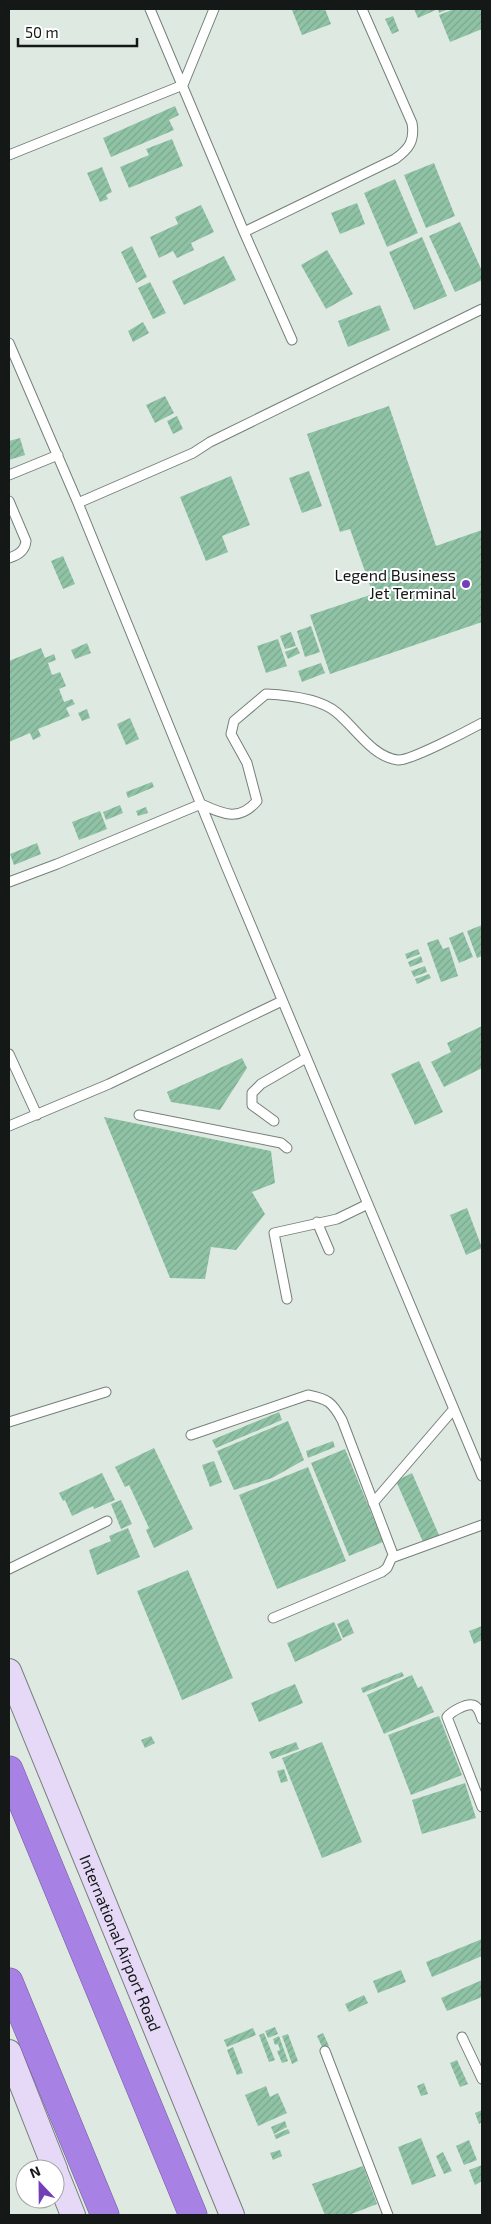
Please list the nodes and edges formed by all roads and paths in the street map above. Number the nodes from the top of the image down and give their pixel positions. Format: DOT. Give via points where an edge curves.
graph roads {
  1 [pos="150,9"];
  2 [pos="214,9"];
  3 [pos="362,9"];
  4 [pos="183,85"];
  5 [pos="9,155"];
  6 [pos="244,232"];
  7 [pos="482,309"];
  8 [pos="292,340"];
  9 [pos="9,343"];
  10 [pos="58,455"];
  11 [pos="9,474"];
  12 [pos="9,501"];
  13 [pos="78,503"];
  14 [pos="9,558"];
  15 [pos="482,723"];
  16 [pos="201,804"];
  17 [pos="9,882"];
  18 [pos="282,1001"];
  19 [pos="9,1054"];
  20 [pos="306,1058"];
  21 [pos="37,1115"];
  22 [pos="139,1115"];
  23 [pos="274,1121"];
  24 [pos="9,1126"];
  25 [pos="287,1148"];
  26 [pos="368,1204"];
  27 [pos="318,1222"];
  28 [pos="329,1250"];
  29 [pos="287,1299"];
  30 [pos="106,1392"];
  31 [pos="453,1410"];
  32 [pos="9,1422"];
  33 [pos="191,1435"];
  34 [pos="482,1476"];
  35 [pos="373,1503"];
  36 [pos="107,1521"];
  37 [pos="482,1525"];
  38 [pos="394,1557"];
  39 [pos="9,1568"];
  40 [pos="273,1618"];
  41 [pos="9,1671"];
  42 [pos="482,1719"];
  43 [pos="9,1770"];
  44 [pos="482,1807"];
  45 [pos="9,1982"];
  46 [pos="462,2037"];
  47 [pos="325,2051"];
  48 [pos="9,2052"];
  49 [pos="482,2079"];
  50 [pos="51,2159"];
  51 [pos="65,2195"];
  52 [pos="73,2215"];
  53 [pos="105,2215"];
  54 [pos="193,2215"];
  55 [pos="232,2215"];
  56 [pos="388,2215"];
  1 -- 4 [label="lane"];
  2 -- 4 [label="lane"];
  3 -- 6 [label="lane" via="412,123 412,143 395,159"];
  4 -- 5 [label="lane"];
  4 -- 6 [label="lane"];
  6 -- 8 [label="lane"];
  7 -- 13 [label="lane" via="193,453"];
  9 -- 10 [label="lane"];
  10 -- 11 [label="lane"];
  10 -- 13 [label="lane"];
  12 -- 14 [label="lane" via="26,541 25,548"];
  13 -- 16 [label="lane"];
  15 -- 16 [label="lane" via="400,760 382,755 334,710 316,702 266,694 234,721 231,734 247,763 257,801 238,815"];
  16 -- 17 [label="lane"];
  16 -- 18 [label="lane"];
  18 -- 20 [label="lane"];
  18 -- 21 [label="lane"];
  19 -- 21 [label="lane"];
  20 -- 23 [label="lane" via="261,1084 252,1093 252,1105"];
  20 -- 26 [label="lane"];
  21 -- 24 [label="lane"];
  22 -- 25 [label="lane" via="281,1143"];
  26 -- 27 [label="lane" via="337,1219"];
  26 -- 31 [label="lane"];
  27 -- 28 [label="lane"];
  27 -- 29 [label="lane" via="274,1233"];
  30 -- 32 [label="lane"];
  31 -- 34 [label="lane"];
  31 -- 35 [label="lane"];
  33 -- 35 [label="lane" via="290,1400 308,1395 323,1398 334,1406 342,1420"];
  35 -- 38 [label="lane"];
  36 -- 39 [label="lane"];
  37 -- 38 [label="lane"];
  38 -- 40 [label="lane" via="382,1572"];
  41 -- 55 [label="main road, International Airport Road"];
  42 -- 44 [label="lane" via="474,1705 451,1712 447,1717"];
  43 -- 54 [label="highway"];
  45 -- 53 [label="highway"];
  46 -- 49 [label="lane"];
  47 -- 56 [label="lane"];
  48 -- 50 [label="main road"];
  51 -- 52 [label="main road"];
}
